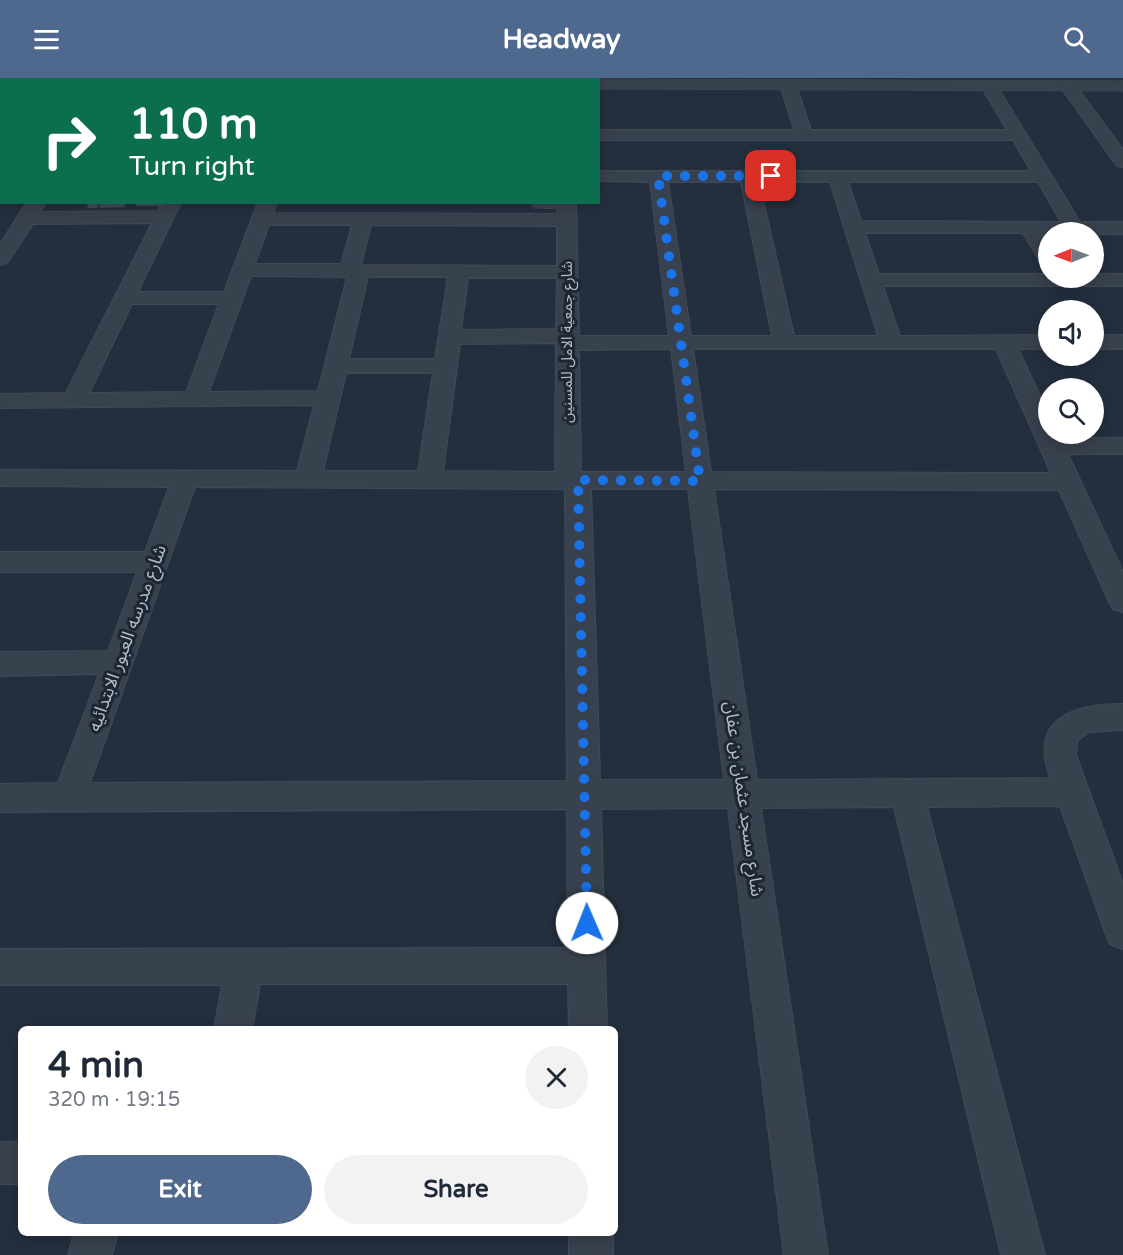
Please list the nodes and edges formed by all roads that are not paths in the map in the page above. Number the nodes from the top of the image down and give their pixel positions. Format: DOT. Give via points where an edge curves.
graph roads {
  1 [pos="718,81"];
  2 [pos="600,84"];
  3 [pos="788,85"];
  4 [pos="989,86"];
  5 [pos="1068,86"];
  6 [pos="1123,86"];
  7 [pos="600,135"];
  8 [pos="719,135"];
  9 [pos="804,135"];
  10 [pos="861,135"];
  11 [pos="1020,135"];
  12 [pos="1123,162"];
  13 [pos="600,176"];
  14 [pos="658,176"];
  15 [pos="726,176"];
  16 [pos="749,176"];
  17 [pos="837,176"];
  18 [pos="878,176"];
  19 [pos="1044,177"];
  20 [pos="536,206"];
  21 [pos="567,209"];
  22 [pos="32,210"];
  23 [pos="169,210"];
  24 [pos="265,211"];
  25 [pos="450,211"];
  26 [pos="363,219"];
  27 [pos="1070,222"];
  28 [pos="854,227"];
  29 [pos="1030,228"];
  30 [pos="1038,228"];
  31 [pos="1104,228"];
  32 [pos="1123,228"];
  33 [pos="1038,242"];
  34 [pos="0,259"];
  35 [pos="243,270"];
  36 [pos="354,271"];
  37 [pos="459,271"];
  38 [pos="567,272"];
  39 [pos="1038,279"];
  40 [pos="870,280"];
  41 [pos="1104,280"];
  42 [pos="1123,280"];
  43 [pos="125,298"];
  44 [pos="233,298"];
  45 [pos="450,337"];
  46 [pos="567,339"];
  47 [pos="784,342"];
  48 [pos="891,342"];
  49 [pos="1004,342"];
  50 [pos="1038,342"];
  51 [pos="1104,342"];
  52 [pos="1123,342"];
  53 [pos="680,343"];
  54 [pos="336,366"];
  55 [pos="446,366"];
  56 [pos="328,398"];
  57 [pos="195,399"];
  58 [pos="74,400"];
  59 [pos="0,401"];
  60 [pos="1123,446"];
  61 [pos="1051,447"];
  62 [pos="0,478"];
  63 [pos="185,479"];
  64 [pos="308,479"];
  65 [pos="429,480"];
  66 [pos="573,480"];
  67 [pos="700,481"];
  68 [pos="1067,482"];
  69 [pos="155,562"];
  70 [pos="3,568"];
  71 [pos="1123,602"];
  72 [pos="118,662"];
  73 [pos="0,664"];
  74 [pos="1123,717"];
  75 [pos="1072,792"];
  76 [pos="907,793"];
  77 [pos="743,794"];
  78 [pos="585,795"];
  79 [pos="69,797"];
  80 [pos="0,798"];
  81 [pos="1123,932"];
  82 [pos="587,966"];
  83 [pos="0,967"];
  84 [pos="244,967"];
  85 [pos="233,1026"];
  86 [pos="588,1026"];
  87 [pos="0,1163"];
  88 [pos="18,1163"];
  89 [pos="95,1236"];
  90 [pos="591,1236"];
  91 [pos="90,1255"];
  92 [pos="591,1255"];
  93 [pos="806,1255"];
  94 [pos="1023,1255"];
  1 -- 2 [label="street"];
  1 -- 3 [label="street"];
  3 -- 4 [label="street"];
  3 -- 9 [label="street"];
  4 -- 5 [label="street"];
  4 -- 11 [label="street"];
  5 -- 6 [label="street"];
  5 -- 12 [label="street"];
  7 -- 8 [label="street"];
  8 -- 9 [label="street"];
  8 -- 15 [label="street"];
  9 -- 10 [label="street"];
  10 -- 11 [label="street"];
  10 -- 18 [label="street"];
  11 -- 19 [label="street"];
  13 -- 14 [label="street"];
  14 -- 15 [label="street"];
  14 -- 53 [label="street, شارع مسجد عثمان بن عفان"];
  15 -- 16 [label="street"];
  16 -- 17 [label="street"];
  16 -- 47 [label="street"];
  17 -- 18 [label="street"];
  17 -- 28 [label="street"];
  18 -- 19 [label="street"];
  19 -- 27 [label="street"];
  20 -- 21 [label="lane"];
  21 -- 25 [label="street"];
  21 -- 38 [label="street, شارع جمعية الامل للمسنين"];
  22 -- 23 [label="street"];
  22 -- 34 [label="street"];
  23 -- 43 [label="street"];
  24 -- 26 [label="street"];
  24 -- 35 [label="street"];
  25 -- 26 [label="street"];
  26 -- 36 [label="street"];
  28 -- 29 [label="street"];
  28 -- 40 [label="street"];
  29 -- 30 [label="street"];
  29 -- 33 [label="street"];
  31 -- 32 [label="street"];
  35 -- 36 [label="street"];
  35 -- 44 [label="street"];
  36 -- 37 [label="street"];
  36 -- 54 [label="street"];
  37 -- 38 [label="street"];
  37 -- 45 [label="street"];
  38 -- 46 [label="street, شارع جمعية الامل للمسنين"];
  39 -- 40 [label="street"];
  40 -- 48 [label="street"];
  41 -- 42 [label="street"];
  43 -- 44 [label="street"];
  43 -- 58 [label="street"];
  44 -- 57 [label="street"];
  45 -- 46 [label="street"];
  45 -- 55 [label="street"];
  46 -- 53 [label="street"];
  46 -- 66 [label="street, شارع جمعية الامل للمسنين"];
  47 -- 48 [label="street"];
  47 -- 53 [label="street"];
  48 -- 49 [label="street"];
  49 -- 50 [label="street"];
  49 -- 61 [label="street"];
  51 -- 52 [label="street"];
  53 -- 67 [label="street, شارع مسجد عثمان بن عفان"];
  54 -- 55 [label="street"];
  54 -- 56 [label="street"];
  55 -- 65 [label="street"];
  56 -- 57 [label="street"];
  56 -- 64 [label="street"];
  57 -- 58 [label="street"];
  58 -- 59 [label="street"];
  60 -- 61 [label="street"];
  61 -- 68 [label="street"];
  62 -- 63 [label="street"];
  63 -- 64 [label="street"];
  63 -- 69 [label="street, شارع مدرسه العبور الابتدائيه"];
  64 -- 65 [label="street"];
  65 -- 66 [label="street"];
  66 -- 67 [label="street"];
  66 -- 78 [label="street, شارع جمعية الامل للمسنين"];
  67 -- 68 [label="street"];
  67 -- 77 [label="street, شارع مسجد عثمان بن عفان"];
  68 -- 71 [label="street"];
  69 -- 70 [label="street"];
  69 -- 72 [label="street, شارع مدرسه العبور الابتدائيه"];
  72 -- 73 [label="street"];
  72 -- 79 [label="street, شارع مدرسه العبور الابتدائيه"];
  74 -- 75 [label="street" via="1094,718 1074,725 1061,740 1060,760"];
  75 -- 76 [label="street"];
  75 -- 81 [label="street"];
  76 -- 77 [label="street"];
  76 -- 94 [label="street"];
  77 -- 78 [label="street"];
  77 -- 93 [label="street, شارع مسجد عثمان بن عفان"];
  78 -- 79 [label="street"];
  78 -- 82 [label="street, شارع جمعية الامل للمسنين"];
  79 -- 80 [label="street"];
  82 -- 84 [label="street"];
  82 -- 86 [label="street, شارع جمعية الامل للمسنين"];
  83 -- 84 [label="street"];
  84 -- 85 [label="street"];
  87 -- 88 [label="street"];
  89 -- 91 [label="street"];
  90 -- 92 [label="street"];
}
